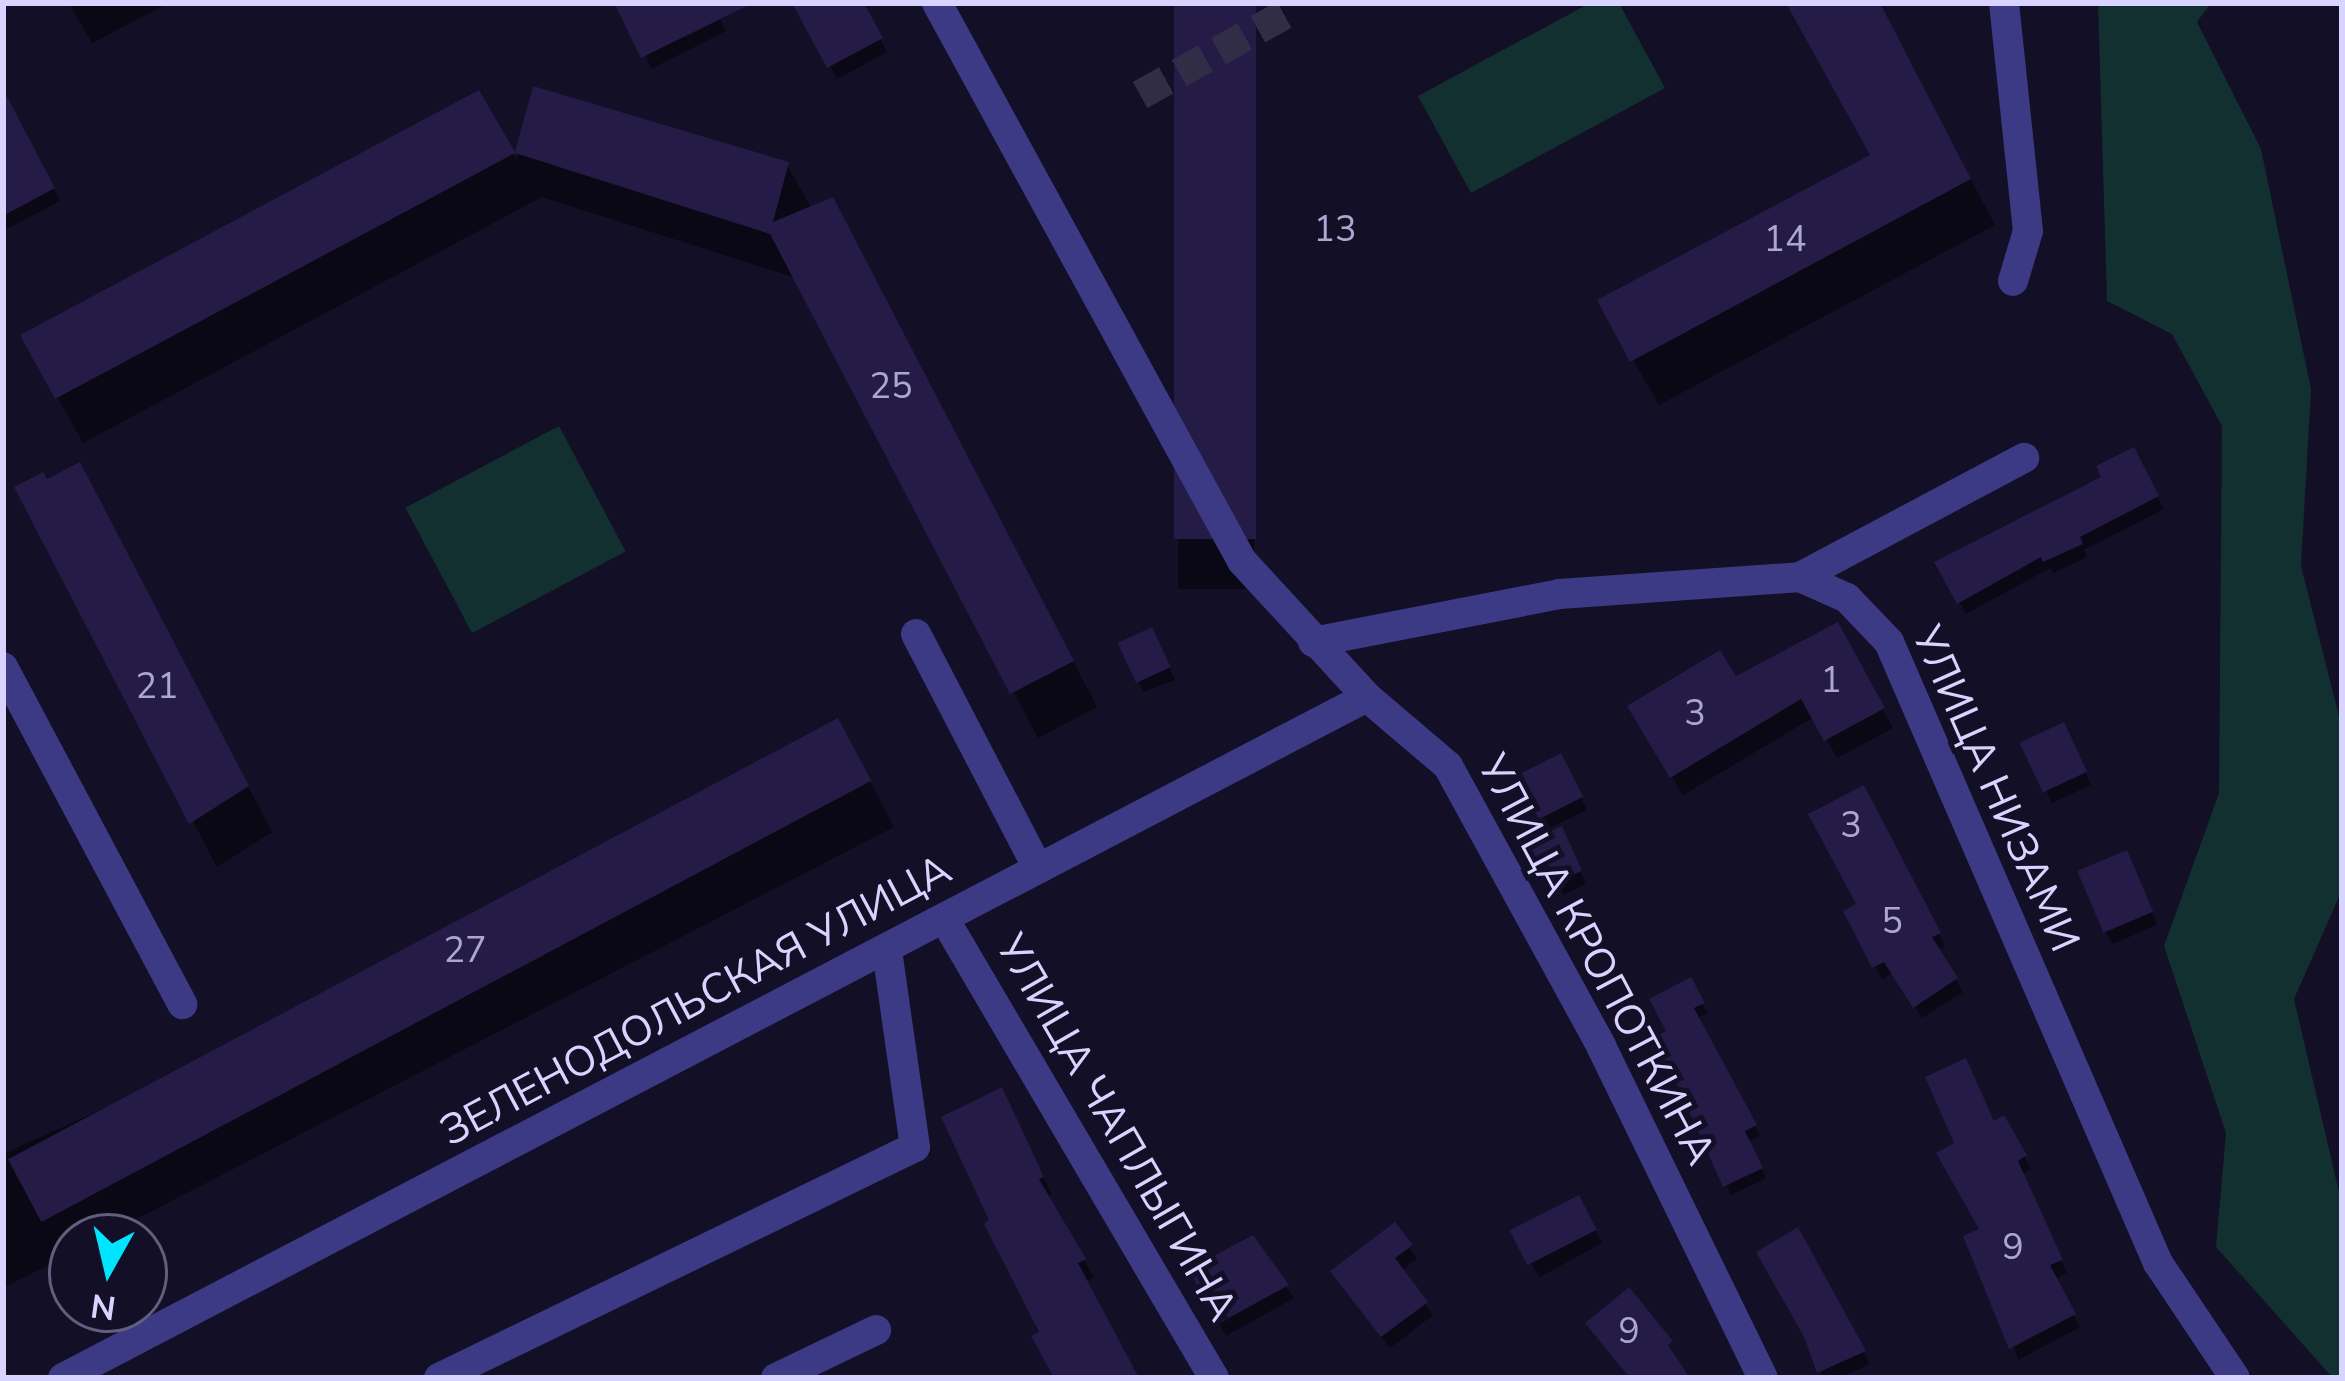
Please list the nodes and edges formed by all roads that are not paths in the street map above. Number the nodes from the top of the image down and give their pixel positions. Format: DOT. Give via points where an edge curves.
graph roads {
  1 [pos="937,3"];
  2 [pos="2003,3"];
  3 [pos="2013,281"];
  4 [pos="2024,458"];
  5 [pos="1800,578"];
  6 [pos="916,634"];
  7 [pos="1313,642"];
  8 [pos="3,667"];
  9 [pos="1367,697"];
  10 [pos="1037,868"];
  11 [pos="945,920"];
  12 [pos="887,952"];
  13 [pos="182,1004"];
  14 [pos="876,1330"];
  15 [pos="63,1378"];
  16 [pos="439,1378"];
  17 [pos="776,1378"];
  18 [pos="1214,1378"];
  19 [pos="1763,1378"];
  20 [pos="2235,1378"];
  1 -- 7 [label="street, УЛИЦА КРОПОТКИНА" via="1242,561"];
  2 -- 3 [label="street" via="2028,231"];
  4 -- 5 [label="street"];
  5 -- 7 [label="street" via="1559,594"];
  5 -- 20 [label="street, УЛИЦА НИЗАМИ" via="1846,598 1889,642 2158,1263"];
  6 -- 10 [label="street"];
  7 -- 9 [label="street, УЛИЦА КРОПОТКИНА"];
  8 -- 13 [label="street"];
  9 -- 10 [label="street, ЗЕЛЕНОДОЛЬСКАЯ УЛИЦА"];
  9 -- 19 [label="street, УЛИЦА КРОПОТКИНА" via="1448,766 1601,1046"];
  10 -- 11 [label="street, ЗЕЛЕНОДОЛЬСКАЯ УЛИЦА"];
  11 -- 12 [label="street, ЗЕЛЕНОДОЛЬСКАЯ УЛИЦА"];
  11 -- 18 [label="street, УЛИЦА ЧАПЛЫГИНА"];
  12 -- 15 [label="street, ЗЕЛЕНОДОЛЬСКАЯ УЛИЦА"];
  12 -- 16 [label="street" via="915,1147"];
  14 -- 17 [label="street"];
}
